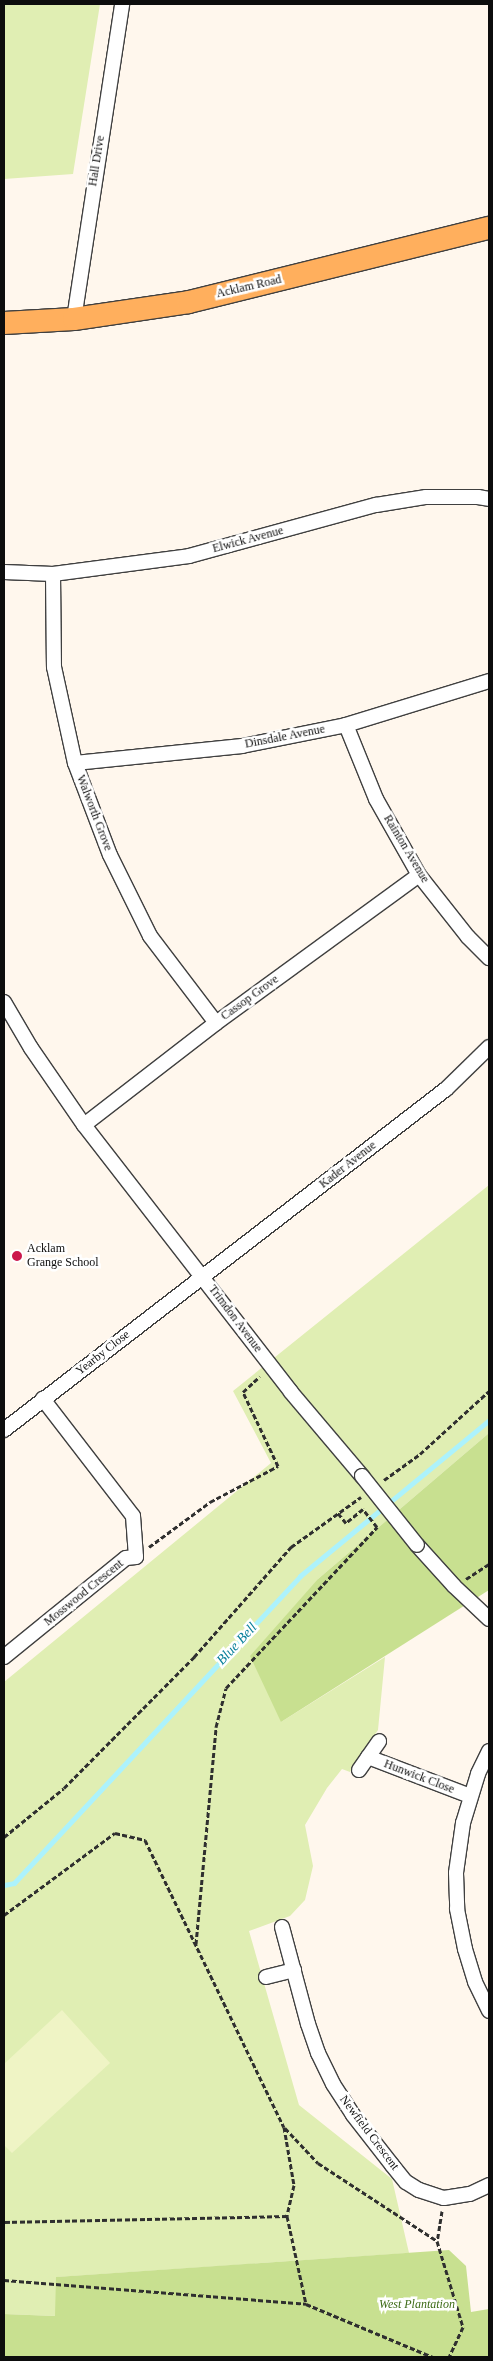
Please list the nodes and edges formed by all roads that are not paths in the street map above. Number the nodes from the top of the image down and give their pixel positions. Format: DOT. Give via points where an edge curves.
graph roads {
  1 [pos="122,4"];
  2 [pos="489,228"];
  3 [pos="74,318"];
  4 [pos="4,323"];
  5 [pos="489,499"];
  6 [pos="4,572"];
  7 [pos="54,574"];
  8 [pos="489,681"];
  9 [pos="346,726"];
  10 [pos="75,763"];
  11 [pos="419,875"];
  12 [pos="489,958"];
  13 [pos="4,1002"];
  14 [pos="216,1023"];
  15 [pos="489,1047"];
  16 [pos="84,1125"];
  17 [pos="203,1277"];
  18 [pos="43,1399"];
  19 [pos="4,1430"];
  20 [pos="489,1619"];
  21 [pos="4,1658"];
  22 [pos="379,1741"];
  23 [pos="489,1751"];
  24 [pos="368,1757"];
  25 [pos="359,1770"];
  26 [pos="470,1796"];
  27 [pos="282,1927"];
  28 [pos="294,1970"];
  29 [pos="266,1977"];
  30 [pos="489,2011"];
  31 [pos="489,2185"];
  1 -- 3 [label="street, Hall Drive"];
  2 -- 3 [label="main road, Acklam Road" via="189,302"];
  3 -- 4 [label="main road, Acklam Road"];
  5 -- 7 [label="street, Elwick Avenue" via="426,497 376,505 189,556"];
  6 -- 7 [label="street, Elwick Avenue"];
  7 -- 10 [label="street, Walworth Grove" via="54,667"];
  8 -- 9 [label="street, Dinsdale Avenue"];
  9 -- 10 [label="street, Dinsdale Avenue" via="242,746"];
  9 -- 11 [label="street, Rainton Avenue" via="376,799"];
  10 -- 14 [label="street, Walworth Grove" via="110,856 150,936"];
  11 -- 12 [label="street, Rainton Avenue" via="468,937"];
  11 -- 14 [label="street, Cassop Grove"];
  13 -- 16 [label="street, Trimdon Avenue"];
  14 -- 16 [label="street, Cassop Grove"];
  15 -- 17 [label="street, Kader Avenue" via="446,1089"];
  16 -- 17 [label="street, Trimdon Avenue"];
  17 -- 18 [label="street, Yearby Close"];
  17 -- 20 [label="street, Trimdon Avenue, bridge" via="271,1366 418,1545"];
  18 -- 19 [label="street, Yearby Close"];
  18 -- 21 [label="street, Mosswood Crescent" via="133,1516 136,1557 126,1558"];
  22 -- 24 [label="street, Hunwick Close"];
  23 -- 26 [label="street"];
  24 -- 25 [label="street, Hunwick Close"];
  24 -- 26 [label="street, Hunwick Close"];
  26 -- 30 [label="street" via="456,1874 457,1909 475,1982"];
  27 -- 28 [label="street, Newfield Crescent"];
  28 -- 29 [label="street"];
  28 -- 31 [label="street, Newfield Crescent" via="318,2053 333,2084 406,2182 444,2198 470,2194"];
}
